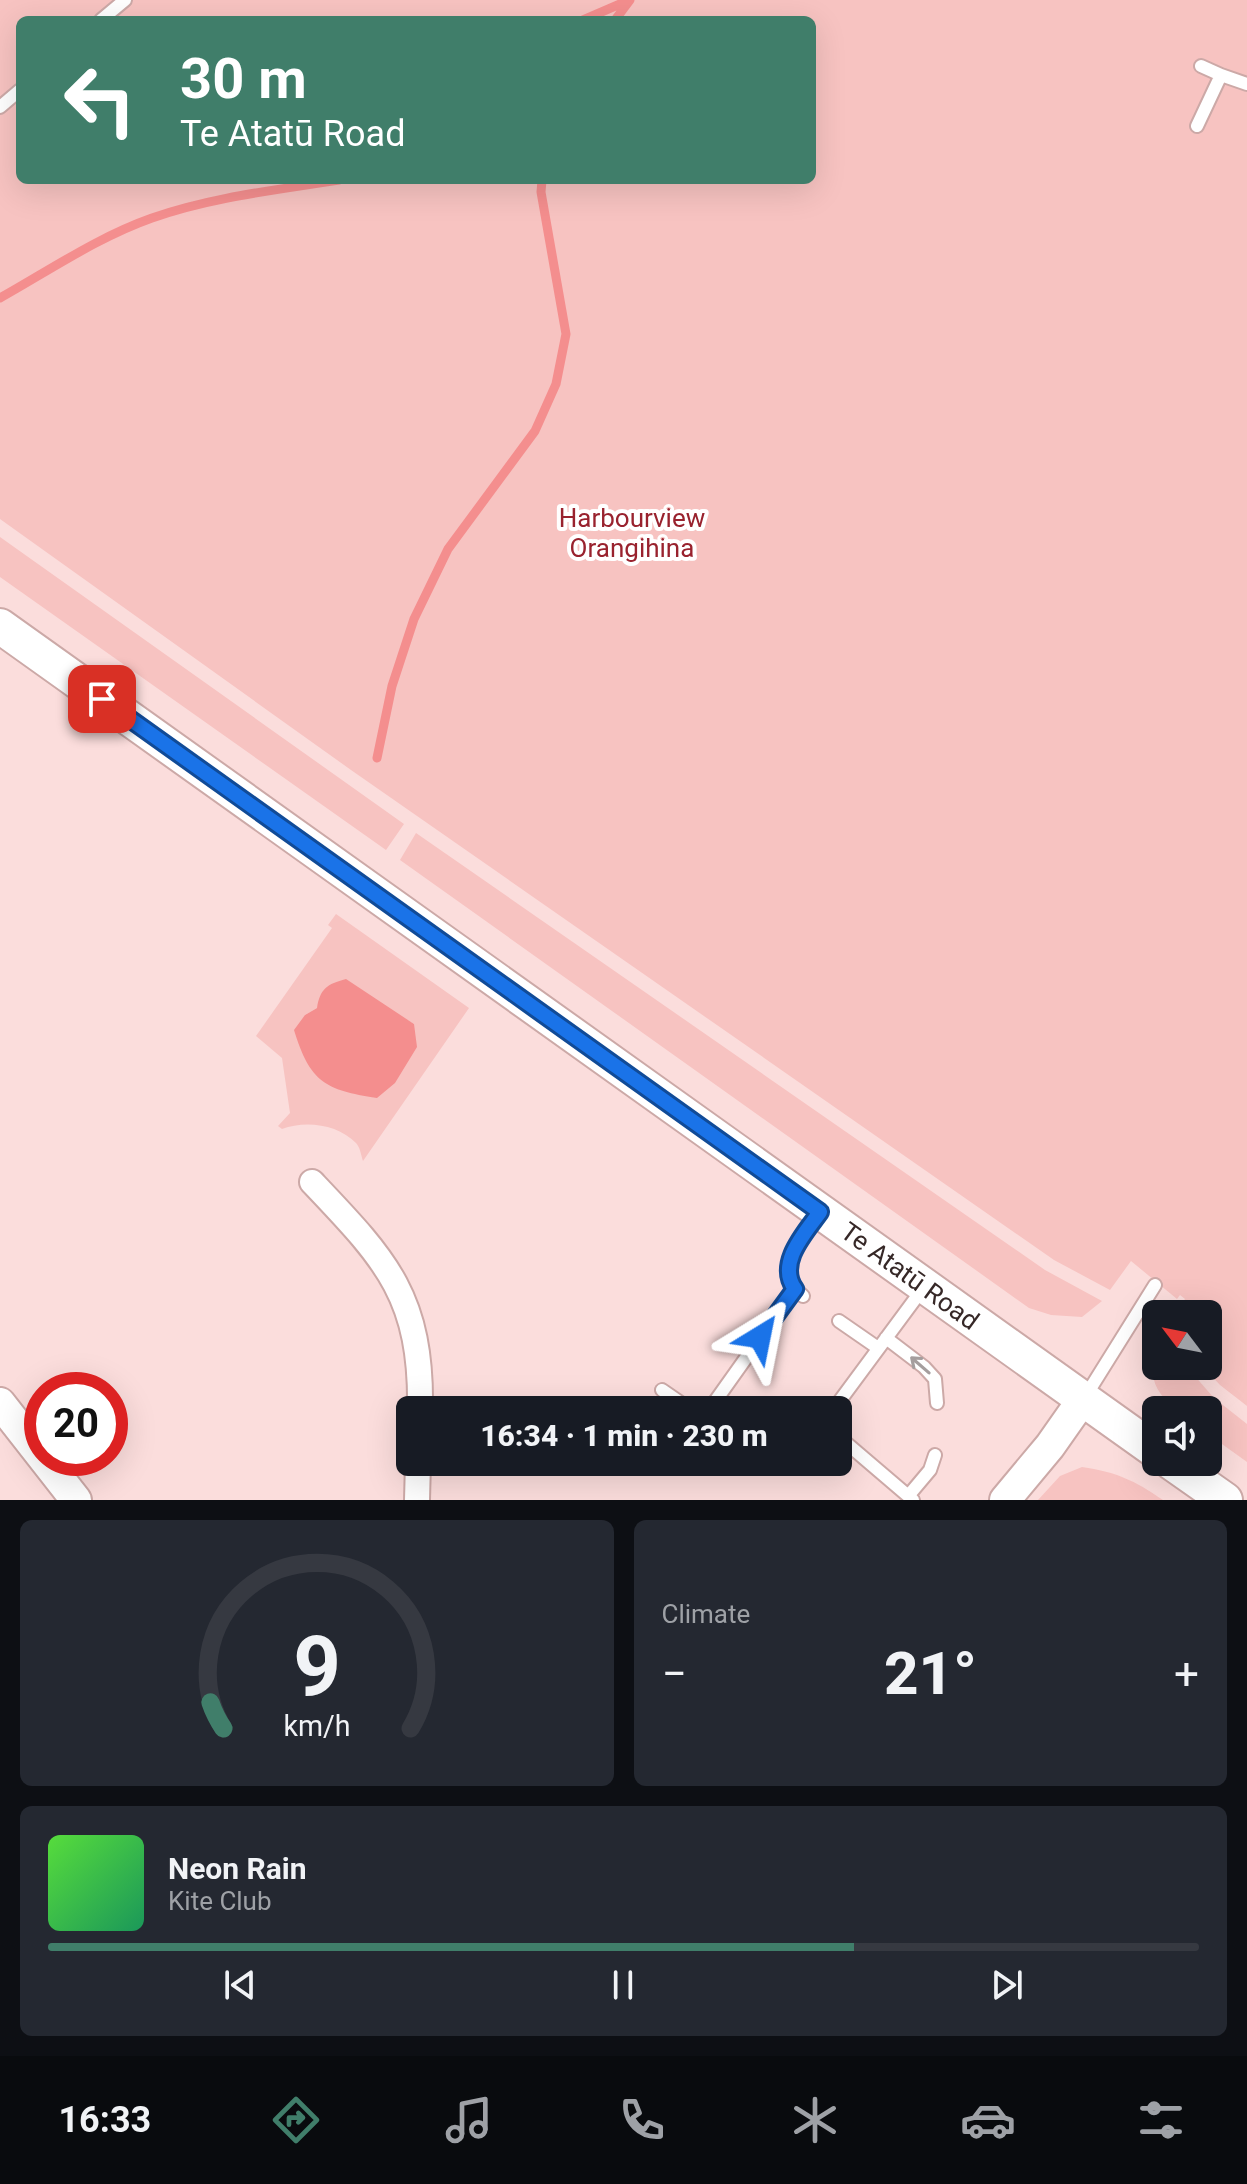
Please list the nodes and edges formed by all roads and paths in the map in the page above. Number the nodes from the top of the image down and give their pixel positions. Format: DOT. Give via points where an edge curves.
graph roads {
  1 [pos="125,0"];
  2 [pos="106,16"];
  3 [pos="1201,66"];
  4 [pos="1221,75"];
  5 [pos="1247,84"];
  6 [pos="16,93"];
  7 [pos="0,107"];
  8 [pos="1197,126"];
  9 [pos="0,626"];
  10 [pos="312,1182"];
  11 [pos="820,1212"];
  12 [pos="1155,1285"];
  13 [pos="924,1286"];
  14 [pos="839,1321"];
  15 [pos="882,1343"];
  16 [pos="662,1390"];
  17 [pos="420,1396"];
  18 [pos="671,1396"];
  19 [pos="720,1396"];
  20 [pos="843,1396"];
  21 [pos="1083,1399"];
  22 [pos="0,1403"];
  23 [pos="937,1403"];
  24 [pos="1142,1441"];
  25 [pos="852,1448"];
  26 [pos="935,1455"];
  27 [pos="418,1476"];
  28 [pos="1191,1476"];
  29 [pos="911,1497"];
  30 [pos="76,1500"];
  31 [pos="417,1500"];
  32 [pos="1005,1500"];
  33 [pos="1225,1500"];
  1 -- 2 [label="lane"];
  3 -- 4 [label="lane"];
  4 -- 5 [label="lane"];
  4 -- 8 [label="lane"];
  6 -- 7 [label="lane"];
  9 -- 11 [label="main road, Te Atatū Road"];
  10 -- 17 [label="street" via="381,1258 399,1289 411,1317"];
  11 -- 13 [label="main road, Te Atatū Road"];
  11 -- 19 [label="lane" via="791,1258 788,1276 799,1292"];
  12 -- 21 [label="lane"];
  13 -- 15 [label="lane"];
  13 -- 21 [label="main road, Te Atatū Road"];
  14 -- 15 [label="lane"];
  15 -- 20 [label="lane"];
  23 -- 15 [label="lane, one-way" via="935,1379"];
  16 -- 18 [label="lane"];
  21 -- 24 [label="main road, Te Atatū Road"];
  21 -- 32 [label="street"];
  22 -- 30 [label="street"];
  25 -- 29 [label="lane"];
  26 -- 29 [label="lane"];
  27 -- 31 [label="street"];
  28 -- 33 [label="main road"];
}
